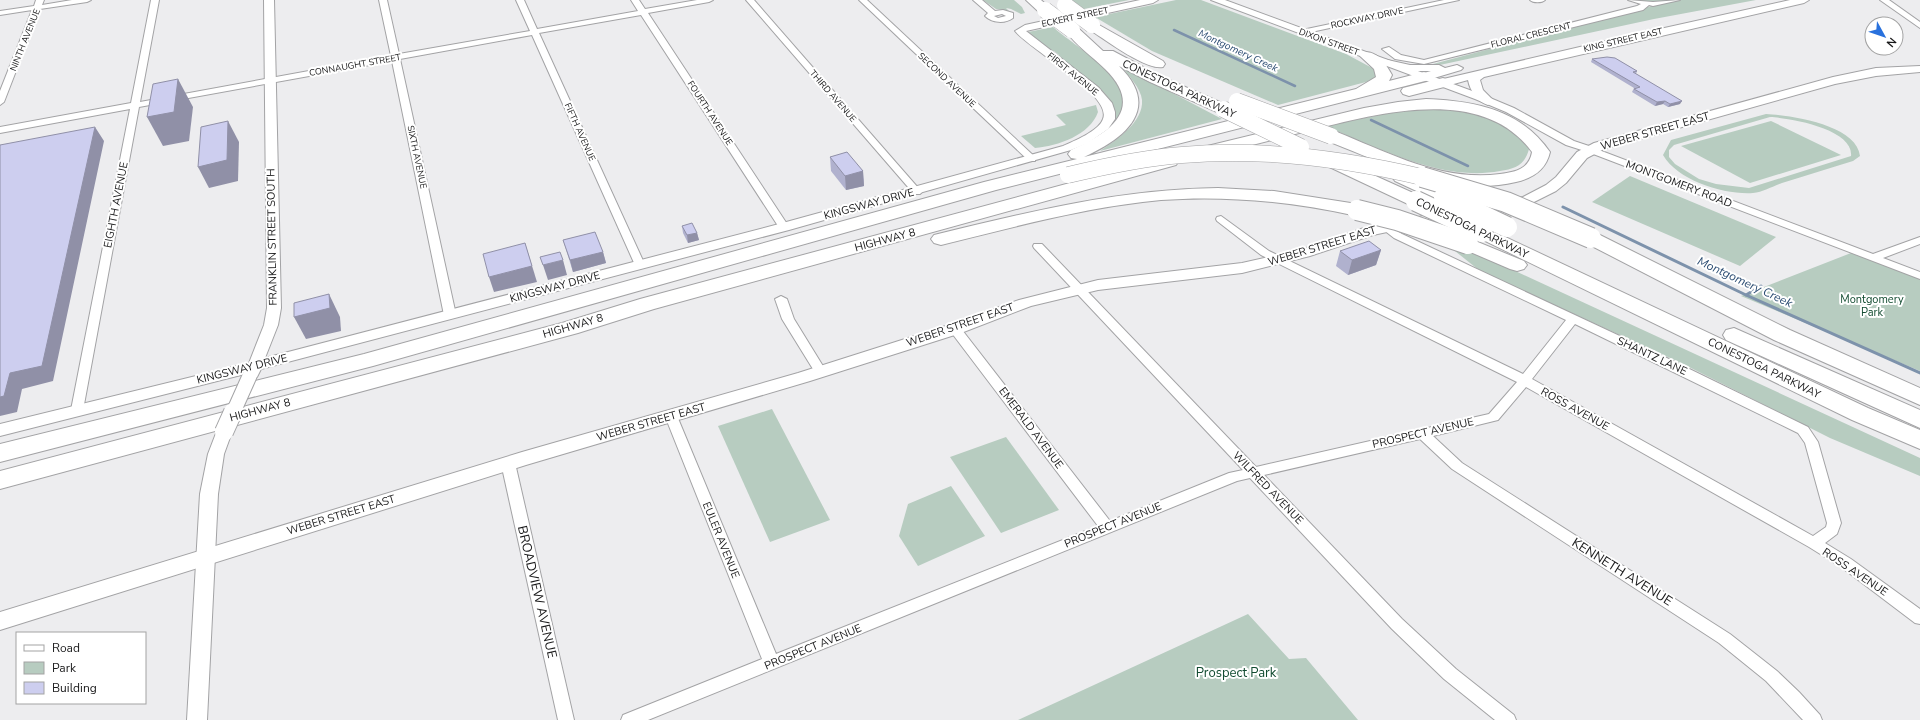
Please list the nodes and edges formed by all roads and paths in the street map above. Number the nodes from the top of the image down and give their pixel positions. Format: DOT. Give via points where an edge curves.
graph roads {
  1 [pos="87,0"];
  2 [pos="155,0"];
  3 [pos="269,0"];
  4 [pos="383,0"];
  5 [pos="520,0"];
  6 [pos="635,0"];
  7 [pos="709,0"];
  8 [pos="750,0"];
  9 [pos="863,0"];
  10 [pos="977,0"];
  11 [pos="1033,0"];
  12 [pos="1153,0"];
  13 [pos="1216,0"];
  14 [pos="1455,0"];
  15 [pos="1534,0"];
  16 [pos="1540,0"];
  17 [pos="1632,0"];
  18 [pos="1676,0"];
  19 [pos="1778,0"];
  20 [pos="1804,0"];
  21 [pos="1884,0"];
  22 [pos="1767,1"];
  23 [pos="1061,3"];
  24 [pos="39,4"];
  25 [pos="1646,4"];
  26 [pos="643,12"];
  27 [pos="0,13"];
  28 [pos="993,13"];
  29 [pos="1920,26"];
  30 [pos="1021,30"];
  31 [pos="1072,30"];
  32 [pos="535,32"];
  33 [pos="1302,32"];
  34 [pos="1386,49"];
  35 [pos="1367,56"];
  36 [pos="396,58"];
  37 [pos="1383,62"];
  38 [pos="1461,67"];
  39 [pos="1920,68"];
  40 [pos="1479,75"];
  41 [pos="1424,77"];
  42 [pos="270,80"];
  43 [pos="1443,83"];
  44 [pos="1359,94"];
  45 [pos="1397,95"];
  46 [pos="1488,101"];
  47 [pos="0,102"];
  48 [pos="135,105"];
  49 [pos="1104,127"];
  50 [pos="0,130"];
  51 [pos="1326,137"];
  52 [pos="1591,150"];
  53 [pos="1032,159"];
  54 [pos="1145,167"];
  55 [pos="990,186"];
  56 [pos="917,192"];
  57 [pos="1221,219"];
  58 [pos="784,227"];
  59 [pos="1385,227"];
  60 [pos="1475,238"];
  61 [pos="1920,240"];
  62 [pos="1038,246"];
  63 [pos="1874,258"];
  64 [pos="1279,260"];
  65 [pos="640,265"];
  66 [pos="1920,276"];
  67 [pos="1079,289"];
  68 [pos="781,299"];
  69 [pos="450,315"];
  70 [pos="1573,319"];
  71 [pos="570,328"];
  72 [pos="955,329"];
  73 [pos="364,361"];
  74 [pos="253,370"];
  75 [pos="820,371"];
  76 [pos="1525,380"];
  77 [pos="1920,397"];
  78 [pos="77,410"];
  79 [pos="671,416"];
  80 [pos="1920,420"];
  81 [pos="0,430"];
  82 [pos="1422,434"];
  83 [pos="1920,440"];
  84 [pos="0,453"];
  85 [pos="508,463"];
  86 [pos="1252,472"];
  87 [pos="0,480"];
  88 [pos="1107,527"];
  89 [pos="1814,543"];
  90 [pos="204,558"];
  91 [pos="1920,618"];
  92 [pos="0,621"];
  93 [pos="772,664"];
  94 [pos="197,720"];
  95 [pos="566,720"];
  96 [pos="629,720"];
  97 [pos="1508,720"];
  98 [pos="1814,720"];
  1 -- 24 [label="street"];
  2 -- 48 [label="street, EIGHTH AVENUE"];
  3 -- 42 [label="street, FRANKLIN STREET SOUTH"];
  4 -- 36 [label="street, SIXTH AVENUE"];
  5 -- 32 [label="street, FIFTH AVENUE"];
  6 -- 26 [label="street, FOURTH AVENUE"];
  7 -- 26 [label="street, CONNAUGHT STREET"];
  8 -- 56 [label="street, THIRD AVENUE"];
  9 -- 53 [label="street, SECOND AVENUE"];
  10 -- 28 [label="street"];
  11 -- 31 [label="highway, CONESTOGA PARKWAY, bridge"];
  12 -- 30 [label="street, ECKERT STREET"];
  13 -- 33 [label="street, DIXON STREET"];
  14 -- 33 [label="street, ROCKWAY DRIVE"];
  15 -- 16 [label="street"];
  17 -- 25 [label="street"];
  18 -- 25 [label="street, FLORAL CRESCENT"];
  19 -- 22 [label="main road, KING STREET EAST"];
  20 -- 40 [label="main road, KING STREET EAST"];
  21 -- 29 [label="street"];
  22 -- 38 [label="main road, KING STREET EAST"];
  23 -- 51 [label="highway, CONESTOGA PARKWAY, bridge" via="1140,55 1237,101"];
  24 -- 27 [label="street"];
  24 -- 47 [label="street, NINTH AVENUE"];
  25 -- 34 [label="street, FLORAL CRESCENT" via="1640,8 1424,62 1398,57"];
  26 -- 32 [label="street, CONNAUGHT STREET"];
  26 -- 58 [label="street, FOURTH AVENUE"];
  30 -- 49 [label="street, FIRST AVENUE" via="1020,33 1094,89 1107,103 1109,120"];
  31 -- 55 [label="highway" via="1124,80 1131,100 1126,120 1108,139 1089,149"];
  31 -- 60 [label="highway, CONESTOGA PARKWAY, bridge" via="1119,61 1416,201"];
  32 -- 36 [label="street, CONNAUGHT STREET"];
  32 -- 65 [label="street, FIFTH AVENUE"];
  33 -- 35 [label="street, DIXON STREET"];
  35 -- 37 [label="street, DIXON STREET"];
  35 -- 44 [label="highway" via="1380,67 1384,75"];
  36 -- 42 [label="street, CONNAUGHT STREET"];
  36 -- 69 [label="street, SIXTH AVENUE"];
  37 -- 38 [label="main road" via="1421,69"];
  37 -- 41 [label="street, DIXON STREET"];
  38 -- 41 [label="main road, KING STREET EAST"];
  39 -- 52 [label="main road, WEBER STREET EAST" via="1876,72 1833,81 1604,144"];
  40 -- 43 [label="main road, KING STREET EAST"];
  40 -- 46 [label="main road" via="1474,79 1474,86"];
  41 -- 43 [label="street, DIXON STREET"];
  41 -- 44 [label="highway"];
  42 -- 48 [label="street, CONNAUGHT STREET"];
  42 -- 74 [label="street, FRANKLIN STREET SOUTH" via="274,308 271,325"];
  43 -- 45 [label="highway"];
  43 -- 46 [label="street, MONTGOMERY ROAD"];
  44 -- 55 [label="highway"];
  45 -- 46 [label="highway" via="1437,94"];
  45 -- 54 [label="highway" via="1276,126"];
  46 -- 52 [label="street, MONTGOMERY ROAD" via="1570,143"];
  48 -- 50 [label="street, CONNAUGHT STREET"];
  48 -- 78 [label="street, EIGHTH AVENUE"];
  49 -- 53 [label="street, KINGSWAY DRIVE" via="1067,148"];
  51 -- 54 [label="highway" via="1426,171 1464,180 1502,180 1529,172 1540,159 1541,152 1532,138 1522,130 1495,116 1456,106 1410,105 1344,117"];
  51 -- 80 [label="highway, CONESTOGA PARKWAY, bridge" via="1444,197 1756,346"];
  52 -- 59 [label="main road, WEBER STREET EAST" via="1582,155 1551,188 1527,200"];
  52 -- 63 [label="street, MONTGOMERY ROAD"];
  53 -- 56 [label="street, KINGSWAY DRIVE"];
  54 -- 71 [label="highway, HIGHWAY 8" via="647,304"];
  55 -- 73 [label="highway, HIGHWAY 8"];
  56 -- 58 [label="street, KINGSWAY DRIVE"];
  57 -- 64 [label="street, ROSS AVENUE" via="1265,253"];
  58 -- 65 [label="street, KINGSWAY DRIVE"];
  59 -- 64 [label="main road, WEBER STREET EAST"];
  59 -- 70 [label="street, SHANTZ LANE" via="1398,236"];
  60 -- 71 [label="highway, bridge" via="1357,210 1255,194 1135,198 1043,215"];
  60 -- 83 [label="highway" via="1512,262 1793,392 1860,414"];
  61 -- 63 [label="street"];
  62 -- 67 [label="street, WILFRED AVENUE"];
  63 -- 66 [label="street, MONTGOMERY ROAD"];
  64 -- 67 [label="main road, WEBER STREET EAST" via="1235,269 1140,279"];
  64 -- 76 [label="street, ROSS AVENUE"];
  65 -- 69 [label="street, KINGSWAY DRIVE"];
  67 -- 72 [label="main road, WEBER STREET EAST" via="1025,303"];
  67 -- 86 [label="street, WILFRED AVENUE"];
  68 -- 75 [label="street" via="788,319"];
  69 -- 74 [label="street, KINGSWAY DRIVE"];
  70 -- 76 [label="street, PROSPECT AVENUE"];
  70 -- 89 [label="street, SHANTZ LANE" via="1803,430 1812,442 1834,523 1832,530"];
  71 -- 87 [label="highway, HIGHWAY 8"];
  72 -- 75 [label="main road, WEBER STREET EAST"];
  72 -- 88 [label="street, EMERALD AVENUE"];
  73 -- 77 [label="highway, bridge" via="588,306 1068,175 1125,163 1199,154 1243,154 1300,157 1395,171 1477,192 1532,212 1591,238 1782,335"];
  73 -- 84 [label="highway, HIGHWAY 8"];
  74 -- 78 [label="street, KINGSWAY DRIVE"];
  74 -- 90 [label="street, FRANKLIN STREET SOUTH, bridge" via="216,454 211,475"];
  75 -- 79 [label="main road, WEBER STREET EAST"];
  76 -- 82 [label="street, PROSPECT AVENUE" via="1493,417"];
  76 -- 89 [label="street, ROSS AVENUE"];
  78 -- 81 [label="street, KINGSWAY DRIVE"];
  79 -- 85 [label="main road, WEBER STREET EAST"];
  79 -- 93 [label="street, EULER AVENUE"];
  82 -- 86 [label="street, PROSPECT AVENUE"];
  82 -- 98 [label="street, KENNETH AVENUE" via="1457,466 1709,626 1763,667 1795,697"];
  85 -- 90 [label="main road, WEBER STREET EAST"];
  85 -- 95 [label="street, BROADVIEW AVENUE"];
  86 -- 88 [label="street, PROSPECT AVENUE"];
  86 -- 97 [label="street, WILFRED AVENUE" via="1397,624 1450,674"];
  88 -- 93 [label="street, PROSPECT AVENUE"];
  89 -- 91 [label="street, ROSS AVENUE" via="1846,563"];
  90 -- 92 [label="main road, WEBER STREET EAST"];
  90 -- 94 [label="street, FRANKLIN STREET SOUTH"];
  93 -- 96 [label="street, PROSPECT AVENUE"];
}
